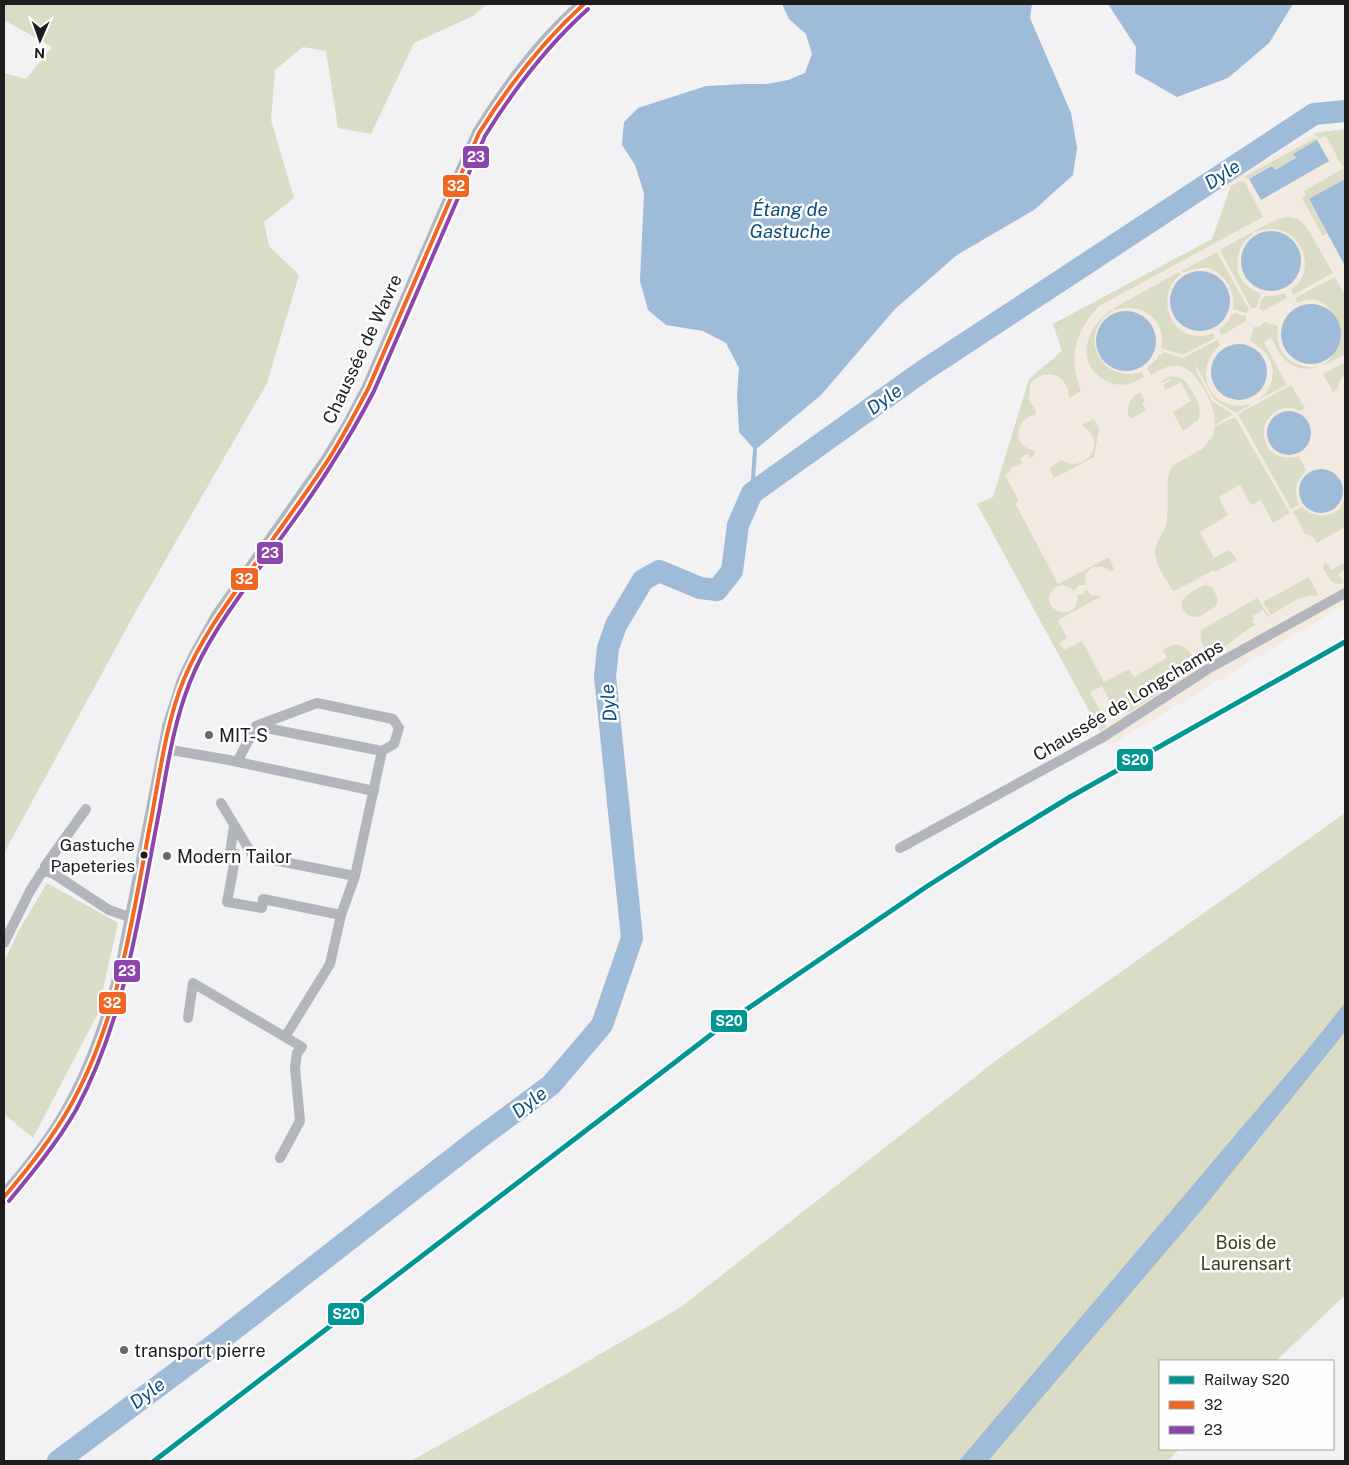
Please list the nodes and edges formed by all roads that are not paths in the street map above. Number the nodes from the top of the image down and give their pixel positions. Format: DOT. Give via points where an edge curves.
graph roads {
  1 [pos="584,4"];
  2 [pos="1345,593"];
  3 [pos="256,726"];
  4 [pos="165,749"];
  5 [pos="382,752"];
  6 [pos="237,762"];
  7 [pos="374,791"];
  8 [pos="220,803"];
  9 [pos="86,809"];
  10 [pos="234,826"];
  11 [pos="900,848"];
  12 [pos="48,872"];
  13 [pos="355,876"];
  14 [pos="340,914"];
  15 [pos="132,918"];
  16 [pos="4,943"];
  17 [pos="188,1018"];
  18 [pos="284,1037"];
  19 [pos="280,1158"];
  20 [pos="4,1197"];
  1 -- 4 [label="main road, Chaussée de Wavre" via="536,53 479,133 368,389 327,461 218,616 184,680"];
  2 -- 11 [label="street, Chaussée de Longchamps" via="1208,668 1103,737"];
  3 -- 5 [label="street"];
  3 -- 5 [label="street" via="317,703 393,719 398,728 394,744"];
  3 -- 6 [label="street"];
  4 -- 6 [label="street"];
  4 -- 15 [label="main road, Chaussée de Wavre"];
  5 -- 7 [label="street"];
  6 -- 7 [label="street"];
  7 -- 13 [label="street"];
  8 -- 10 [label="street"];
  9 -- 12 [label="street" via="45,866"];
  10 -- 13 [label="street" via="253,856"];
  10 -- 14 [label="street" via="230,853 236,854 227,902 262,908 263,899"];
  12 -- 15 [label="street" via="109,910"];
  12 -- 16 [label="street" via="42,872 30,891"];
  13 -- 14 [label="street"];
  14 -- 18 [label="street" via="330,964"];
  15 -- 20 [label="main road, Chaussée de Wavre" via="113,1005 98,1048 53,1135"];
  17 -- 18 [label="street" via="193,983"];
  18 -- 19 [label="street" via="302,1048 297,1053 295,1068 300,1121"];
}
